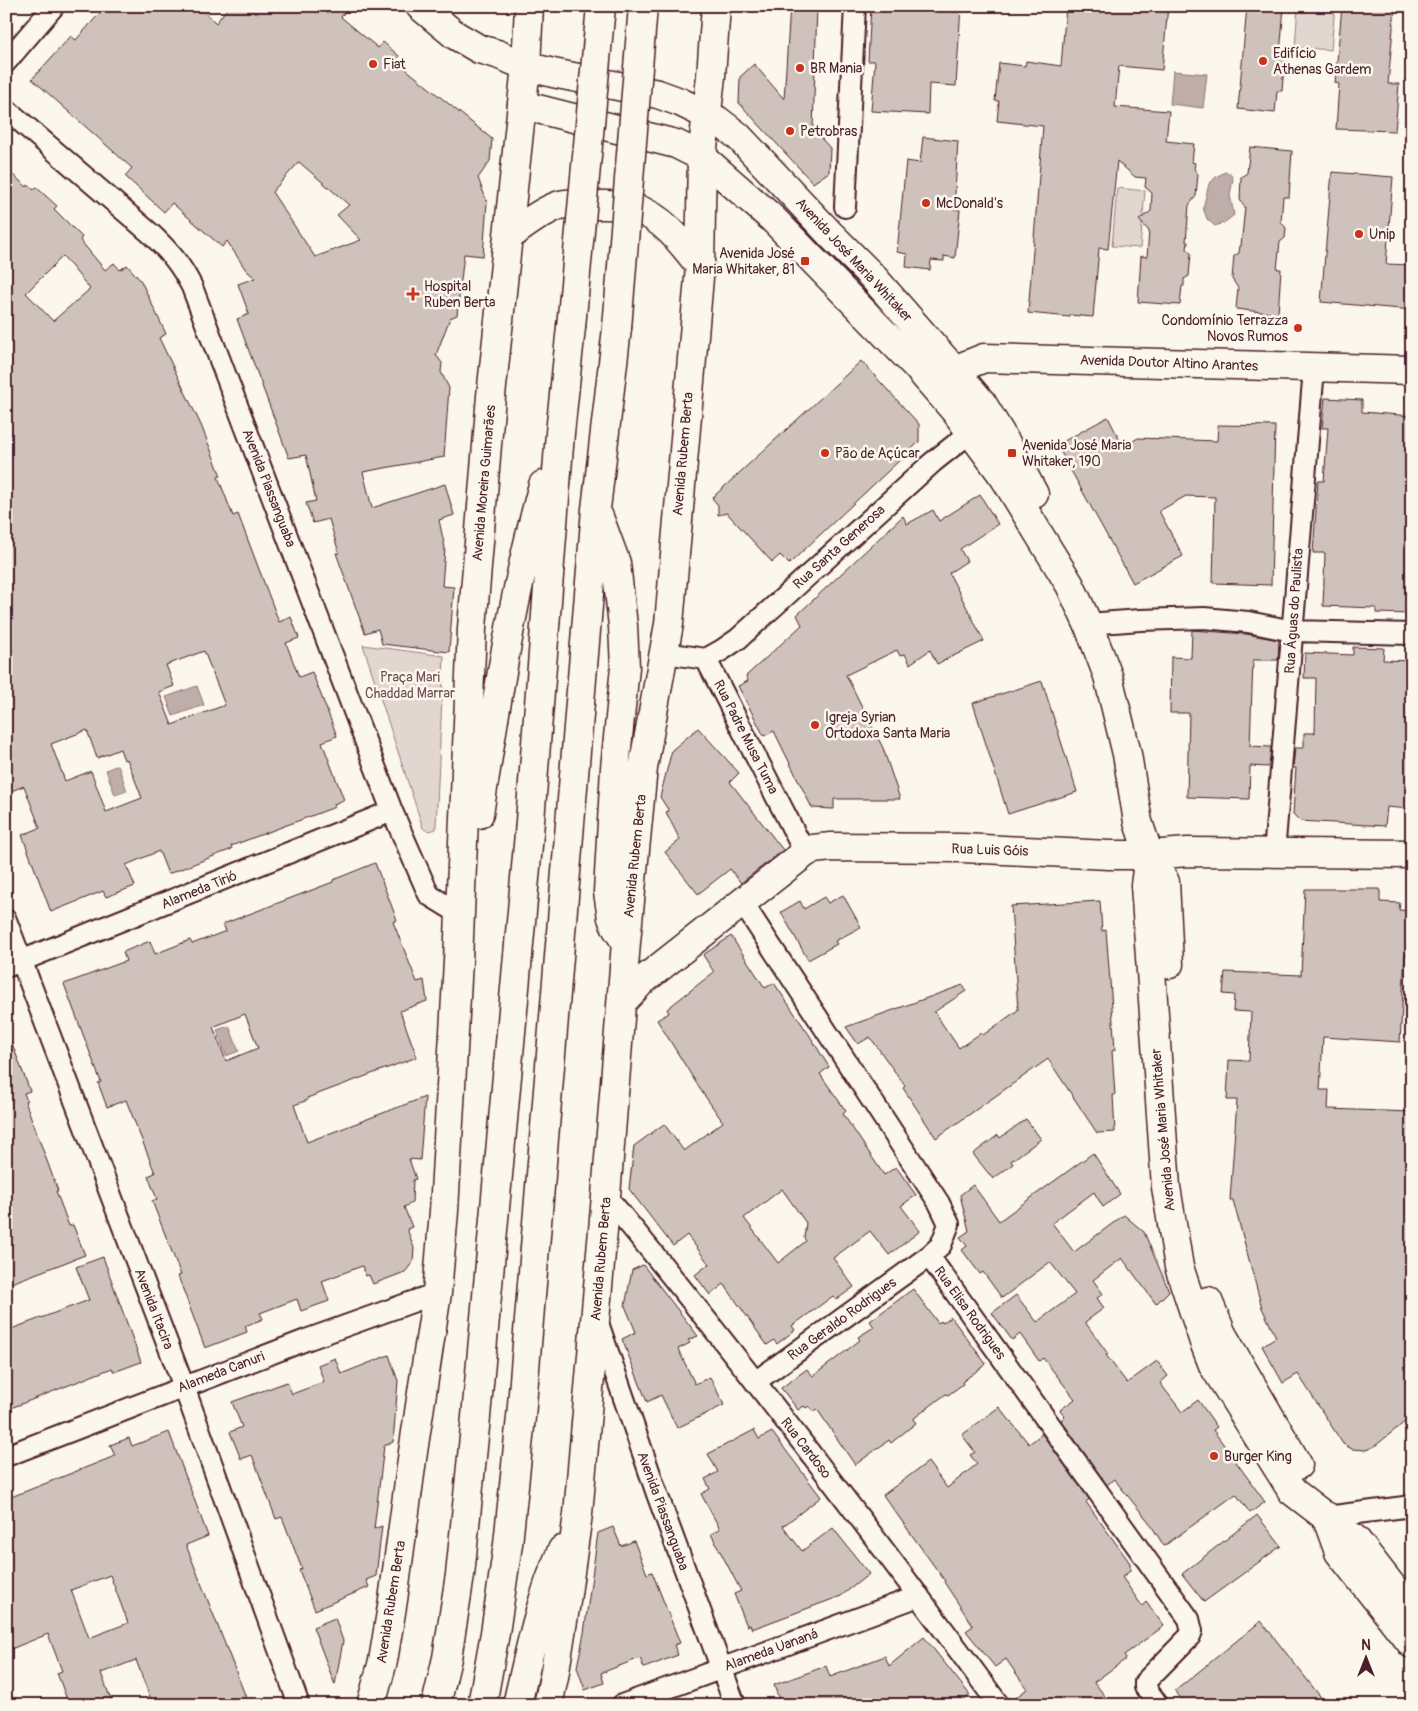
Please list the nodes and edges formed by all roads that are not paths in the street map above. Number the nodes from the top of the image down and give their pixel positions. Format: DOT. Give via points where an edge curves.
graph roads {
  1 [pos="54,6"];
  2 [pos="420,6"];
  3 [pos="530,6"];
  4 [pos="601,6"];
  5 [pos="643,6"];
  6 [pos="716,6"];
  7 [pos="855,6"];
  8 [pos="6,62"];
  9 [pos="526,66"];
  10 [pos="522,105"];
  11 [pos="6,109"];
  12 [pos="706,115"];
  13 [pos="702,157"];
  14 [pos="845,207"];
  15 [pos="508,238"];
  16 [pos="700,266"];
  17 [pos="1314,368"];
  18 [pos="1412,370"];
  19 [pos="944,378"];
  20 [pos="971,432"];
  21 [pos="560,433"];
  22 [pos="596,509"];
  23 [pos="1070,584"];
  24 [pos="1088,624"];
  25 [pos="1293,631"];
  26 [pos="1412,634"];
  27 [pos="665,652"];
  28 [pos="706,660"];
  29 [pos="392,811"];
  30 [pos="805,853"];
  31 [pos="1274,854"];
  32 [pos="1412,854"];
  33 [pos="1149,855"];
  34 [pos="742,902"];
  35 [pos="460,914"];
  36 [pos="6,920"];
  37 [pos="626,942"];
  38 [pos="458,961"];
  39 [pos="14,964"];
  40 [pos="622,1002"];
  41 [pos="606,1196"];
  42 [pos="929,1256"];
  43 [pos="437,1293"];
  44 [pos="596,1316"];
  45 [pos="755,1382"];
  46 [pos="184,1387"];
  47 [pos="6,1456"];
  48 [pos="1412,1506"];
  49 [pos="578,1514"];
  50 [pos="1326,1517"];
  51 [pos="919,1596"];
  52 [pos="1412,1612"];
  53 [pos="1412,1644"];
  54 [pos="721,1669"];
  55 [pos="300,1703"];
  56 [pos="371,1705"];
  57 [pos="436,1705"];
  58 [pos="482,1705"];
  59 [pos="517,1705"];
  60 [pos="548,1705"];
  61 [pos="622,1705"];
  62 [pos="735,1705"];
  63 [pos="999,1705"];
  64 [pos="1158,1705"];
  1 -- 8 [label="street"];
  2 -- 9 [label="main road, Avenida José Maria Whitaker" via="479,49"];
  3 -- 9 [label="main road, Avenida Moreira Guimarães"];
  4 -- 21 [label="main road, bridge"];
  5 -- 22 [label="main road, bridge" via="617,328"];
  6 -- 12 [label="main road, Avenida Rubem Berta"];
  7 -- 14 [label="street"];
  9 -- 10 [label="main road, Avenida Moreira Guimarães"];
  9 -- 12 [label="main road, Avenida José Maria Whitaker" via="658,94"];
  10 -- 13 [label="main road, Avenida José Maria Whitaker" via="676,144"];
  10 -- 15 [label="main road, Avenida Moreira Guimarães"];
  11 -- 29 [label="street, Avenida Piassanguaba" via="150,233 171,253 187,276"];
  12 -- 13 [label="main road, Avenida Rubem Berta"];
  12 -- 19 [label="main road, Avenida José Maria Whitaker" via="738,136 873,277"];
  13 -- 16 [label="main road, Avenida Rubem Berta"];
  13 -- 19 [label="main road, Avenida José Maria Whitaker" via="773,219 917,367"];
  15 -- 16 [label="main road" via="558,206 622,206 635,208 660,223 685,246"];
  15 -- 35 [label="main road, Avenida Moreira Guimarães" via="472,628"];
  16 -- 27 [label="main road, Avenida Rubem Berta"];
  17 -- 18 [label="main road, Avenida Doutor Altino Arantes"];
  17 -- 19 [label="main road, Avenida Doutor Altino Arantes" via="984,358"];
  17 -- 25 [label="street, Rua Águas do Paulista"];
  19 -- 20 [label="main road, Avenida José Maria Whitaker"];
  19 -- 23 [label="main road, Avenida José Maria Whitaker" via="982,404 1012,453 1063,551"];
  20 -- 23 [label="main road, Avenida José Maria Whitaker" via="1004,477"];
  20 -- 28 [label="street, Rua Santa Generosa" via="932,462 738,639"];
  21 -- 38 [label="main road" via="538,505 500,678"];
  21 -- 57 [label="main road" via="529,834 476,1417 460,1575"];
  22 -- 37 [label="main road" via="616,563 623,626 625,667 608,892 612,918"];
  22 -- 58 [label="main road" via="521,1417 508,1544"];
  23 -- 24 [label="main road, Avenida José Maria Whitaker"];
  24 -- 25 [label="street" via="1204,618"];
  24 -- 33 [label="main road, Avenida José Maria Whitaker" via="1108,676 1127,754 1138,822"];
  25 -- 26 [label="street"];
  25 -- 31 [label="street, Rua Águas do Paulista"];
  27 -- 28 [label="street"];
  27 -- 37 [label="main road, Avenida Rubem Berta" via="643,768"];
  28 -- 30 [label="street, Rua Padre Musa Tuma"];
  29 -- 35 [label="street, Avenida Piassanguaba" via="429,895"];
  29 -- 39 [label="street, Alameda Tirió"];
  30 -- 33 [label="main road, Rua Luis Góis" via="831,847 880,847"];
  30 -- 34 [label="main road, Rua Luis Góis"];
  31 -- 32 [label="main road, Rua Luis Góis"];
  31 -- 33 [label="main road, Rua Luis Góis" via="1188,852"];
  33 -- 50 [label="main road, Avenida José Maria Whitaker" via="1145,885 1164,1167 1179,1267 1213,1365 1292,1491"];
  34 -- 40 [label="main road, Rua Luis Góis" via="641,982"];
  34 -- 42 [label="street, Rua Elisa Rodrigues" via="939,1203 949,1224 941,1245"];
  35 -- 38 [label="main road, Avenida Moreira Guimarães"];
  36 -- 39 [label="street, Avenida Itacira"];
  37 -- 40 [label="main road, Avenida Rubem Berta"];
  38 -- 43 [label="main road, Avenida Rubem Berta"];
  39 -- 46 [label="street, Avenida Itacira"];
  40 -- 41 [label="main road, Avenida Rubem Berta"];
  41 -- 44 [label="main road, Avenida Rubem Berta"];
  41 -- 45 [label="street, Rua Cardoso"];
  42 -- 45 [label="street, Rua Geraldo Rodrigues"];
  42 -- 64 [label="street, Rua Elisa Rodrigues" via="1189,1619 1190,1636 1148,1677 1144,1685"];
  43 -- 46 [label="street, Alameda Canuri"];
  43 -- 56 [label="main road, Avenida Rubem Berta" via="393,1600 383,1661"];
  44 -- 49 [label="main road, Avenida Rubem Berta"];
  44 -- 54 [label="street, Avenida Piassanguaba"];
  45 -- 51 [label="street, Rua Cardoso"];
  46 -- 47 [label="street, Alameda Canuri"];
  46 -- 55 [label="street, Avenida Itacira"];
  48 -- 50 [label="street"];
  49 -- 59 [label="main road" via="547,1590"];
  49 -- 60 [label="main road, Avenida Rubem Berta"];
  50 -- 52 [label="main road, Avenida José Maria Whitaker" via="1356,1540"];
  50 -- 53 [label="main road" via="1340,1552"];
  51 -- 54 [label="street, Alameda Uananá"];
  51 -- 63 [label="street, Rua Cardoso"];
  54 -- 61 [label="street, Alameda Uananá"];
  54 -- 62 [label="street, Avenida Piassanguaba"];
}
